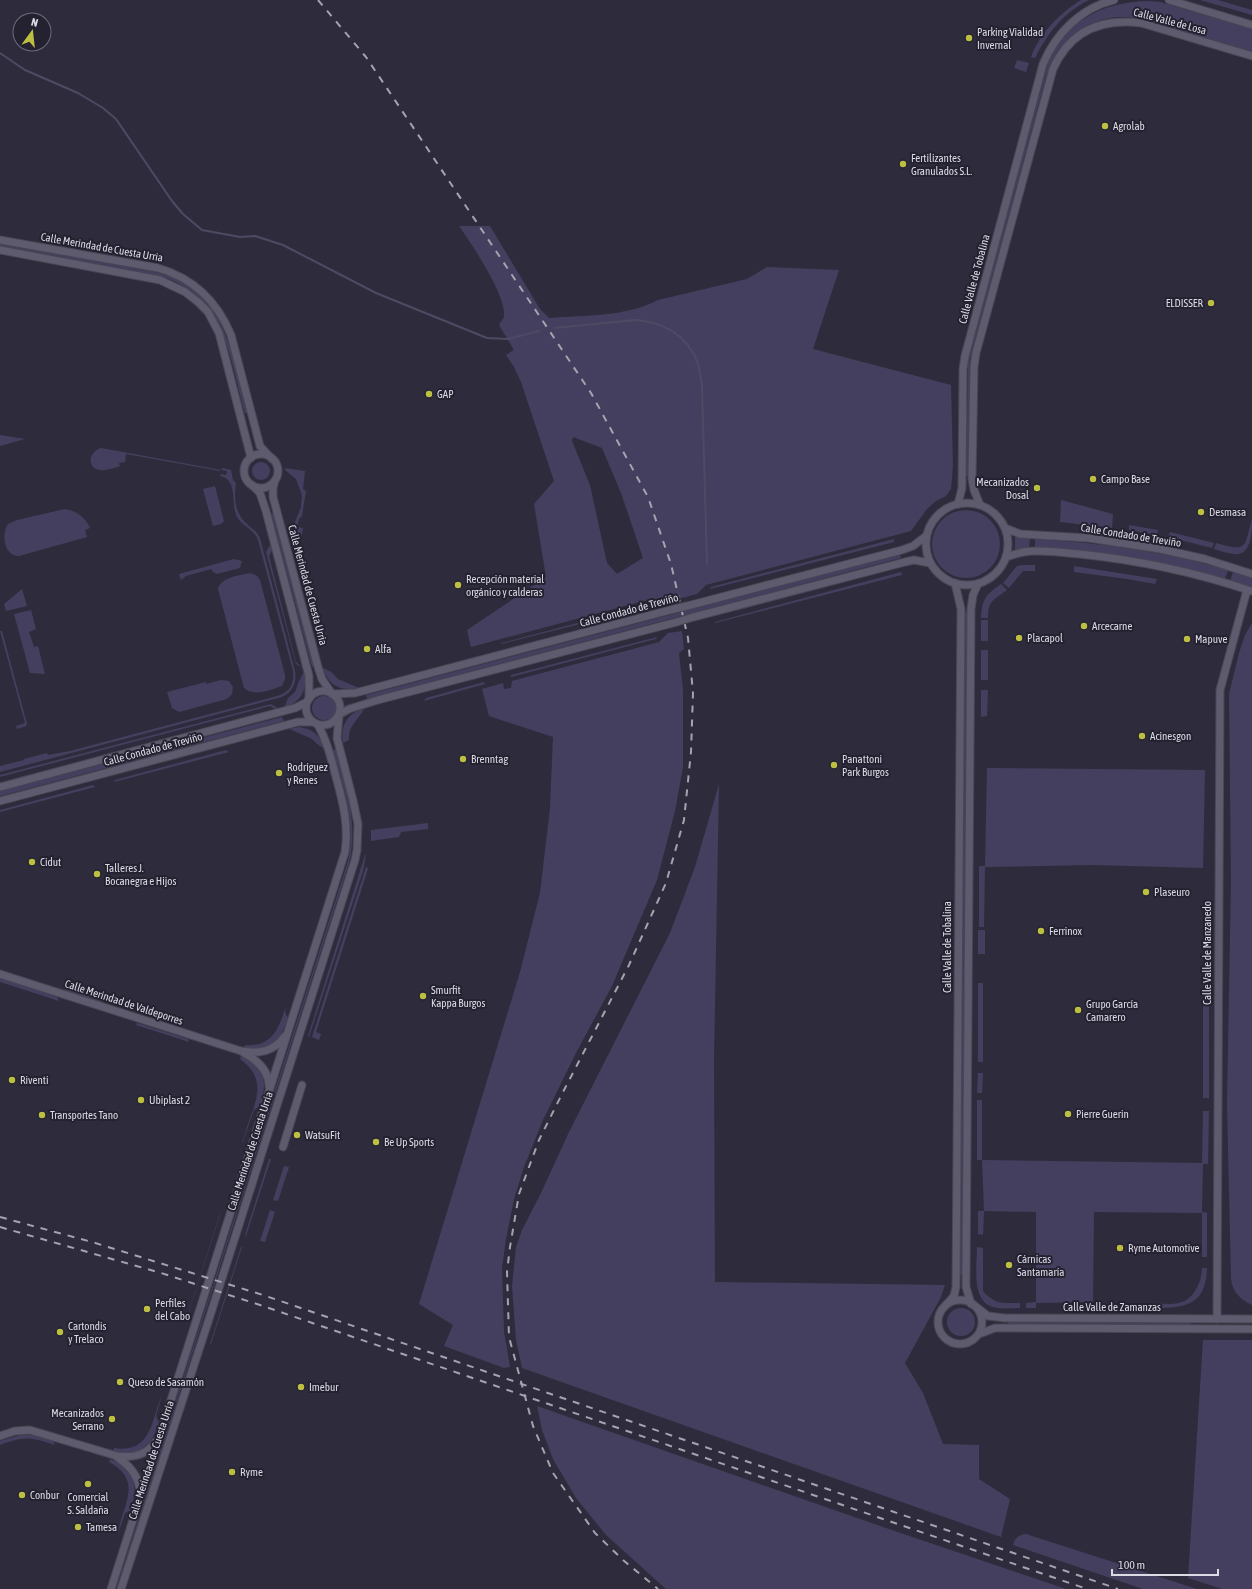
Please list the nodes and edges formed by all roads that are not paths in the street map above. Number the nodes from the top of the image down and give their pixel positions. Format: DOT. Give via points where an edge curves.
graph roads {
  1 [pos="1114,0"];
  2 [pos="1169,0"];
  3 [pos="1252,25"];
  4 [pos="1252,56"];
  5 [pos="1053,69"];
  6 [pos="0,240"];
  7 [pos="0,250"];
  8 [pos="252,458"];
  9 [pos="272,459"];
  10 [pos="275,480"];
  11 [pos="252,485"];
  12 [pos="958,504"];
  13 [pos="980,505"];
  14 [pos="1005,528"];
  15 [pos="926,536"];
  16 [pos="1006,556"];
  17 [pos="930,563"];
  18 [pos="1252,573"];
  19 [pos="955,584"];
  20 [pos="978,584"];
  21 [pos="1250,591"];
  22 [pos="333,694"];
  23 [pos="308,700"];
  24 [pos="339,715"];
  25 [pos="315,723"];
  26 [pos="0,787"];
  27 [pos="0,801"];
  28 [pos="0,974"];
  29 [pos="289,1029"];
  30 [pos="241,1051"];
  31 [pos="302,1085"];
  32 [pos="270,1091"];
  33 [pos="283,1147"];
  34 [pos="973,1305"];
  35 [pos="944,1307"];
  36 [pos="1217,1319"];
  37 [pos="1252,1319"];
  38 [pos="1252,1329"];
  39 [pos="979,1334"];
  40 [pos="160,1435"];
  41 [pos="0,1436"];
  42 [pos="117,1456"];
  43 [pos="141,1494"];
  44 [pos="111,1589"];
  45 [pos="121,1589"];
  1 -- 12 [label="street, Calle Valle de Tobalina" via="1084,13 1069,25 1052,46 1043,64 963,363 962,488"];
  2 -- 3 [label="street, Calle Valle de Losa"];
  4 -- 5 [label="street, Calle Valle de Losa" via="1141,23 1126,21 1102,24 1079,35 1060,55"];
  5 -- 13 [label="street, Calle Valle de Tobalina" via="974,362 972,479"];
  6 -- 9 [label="street, Calle Merindad de Cuesta Urria" via="158,268 181,276 195,285 214,303 231,334 260,446"];
  7 -- 8 [label="street, Calle Merindad de Cuesta Urria" via="160,280 185,292 198,302 211,317 219,333"];
  8 -- 9 [label="street" via="262,455"];
  8 -- 11 [label="street" via="245,470 246,477"];
  9 -- 10 [label="street" via="278,470"];
  10 -- 11 [label="street" via="266,487"];
  10 -- 22 [label="street, Calle Merindad de Cuesta Urria" via="273,497 316,659 322,679"];
  11 -- 23 [label="street, Calle Merindad de Cuesta Urria" via="260,493 266,511 309,676"];
  12 -- 13 [label="street"];
  12 -- 15 [label="street" via="936,516"];
  13 -- 14 [label="street" via="999,518"];
  14 -- 16 [label="street" via="1008,537"];
  14 -- 18 [label="street, Calle Condado de Treviño" via="1020,534 1088,538 1160,549"];
  15 -- 17 [label="street"];
  15 -- 22 [label="street, Calle Condado de Treviño, bridge" via="913,546 902,550 355,693"];
  16 -- 20 [label="street" via="994,576"];
  16 -- 21 [label="street" via="1032,551 1114,558 1187,572"];
  17 -- 19 [label="street" via="938,574"];
  17 -- 24 [label="street, bridge" via="914,560 905,562 366,703"];
  19 -- 20 [label="street"];
  19 -- 35 [label="street, Calle Valle de Tobalina" via="961,609 956,1277 954,1296"];
  20 -- 34 [label="street, Calle Valle de Tobalina" via="971,609 966,1278 966,1287"];
  21 -- 36 [label="street, Calle Valle de Manzanedo" via="1220,690"];
  22 -- 23 [label="street" via="320,691"];
  22 -- 24 [label="street" via="341,709"];
  23 -- 25 [label="street" via="307,714"];
  23 -- 26 [label="street, Calle Condado de Treviño" via="295,708"];
  24 -- 25 [label="street" via="329,724"];
  24 -- 45 [label="street, Calle Merindad de Cuesta Urria" via="337,738 358,824 355,860"];
  25 -- 27 [label="street, Calle Condado de Treviño" via="298,722"];
  25 -- 29 [label="street, Calle Merindad de Cuesta Urria" via="326,740 344,807 346,843 341,869"];
  28 -- 30 [label="street, Calle Merindad de Valdeporres"];
  29 -- 30 [label="street, Calle Merindad de Valdeporres" via="281,1042 270,1050 259,1053"];
  29 -- 32 [label="street, Calle Merindad de Cuesta Urria"];
  30 -- 32 [label="street, Calle Merindad de Valdeporres" via="255,1059 263,1068 269,1080"];
  31 -- 33 [label="street"];
  32 -- 40 [label="street, Calle Merindad de Cuesta Urria"];
  34 -- 35 [label="street" via="959,1301"];
  34 -- 36 [label="street, Calle Valle de Zamanzas" via="983,1314 1005,1318"];
  34 -- 39 [label="street" via="982,1319"];
  35 -- 39 [label="street" via="939,1316 939,1327 948,1340 956,1344 966,1343 974,1340"];
  36 -- 37 [label="street, Calle Valle de Zamanzas"];
  38 -- 39 [label="street, Calle Valle de Zamanzas" via="996,1328"];
  40 -- 42 [label="street" via="142,1454 130,1457"];
  40 -- 43 [label="street, Calle Merindad de Cuesta Urria"];
  41 -- 42 [label="street" via="30,1430"];
  42 -- 43 [label="street" via="132,1469"];
  43 -- 44 [label="street, Calle Merindad de Cuesta Urria"];
}
